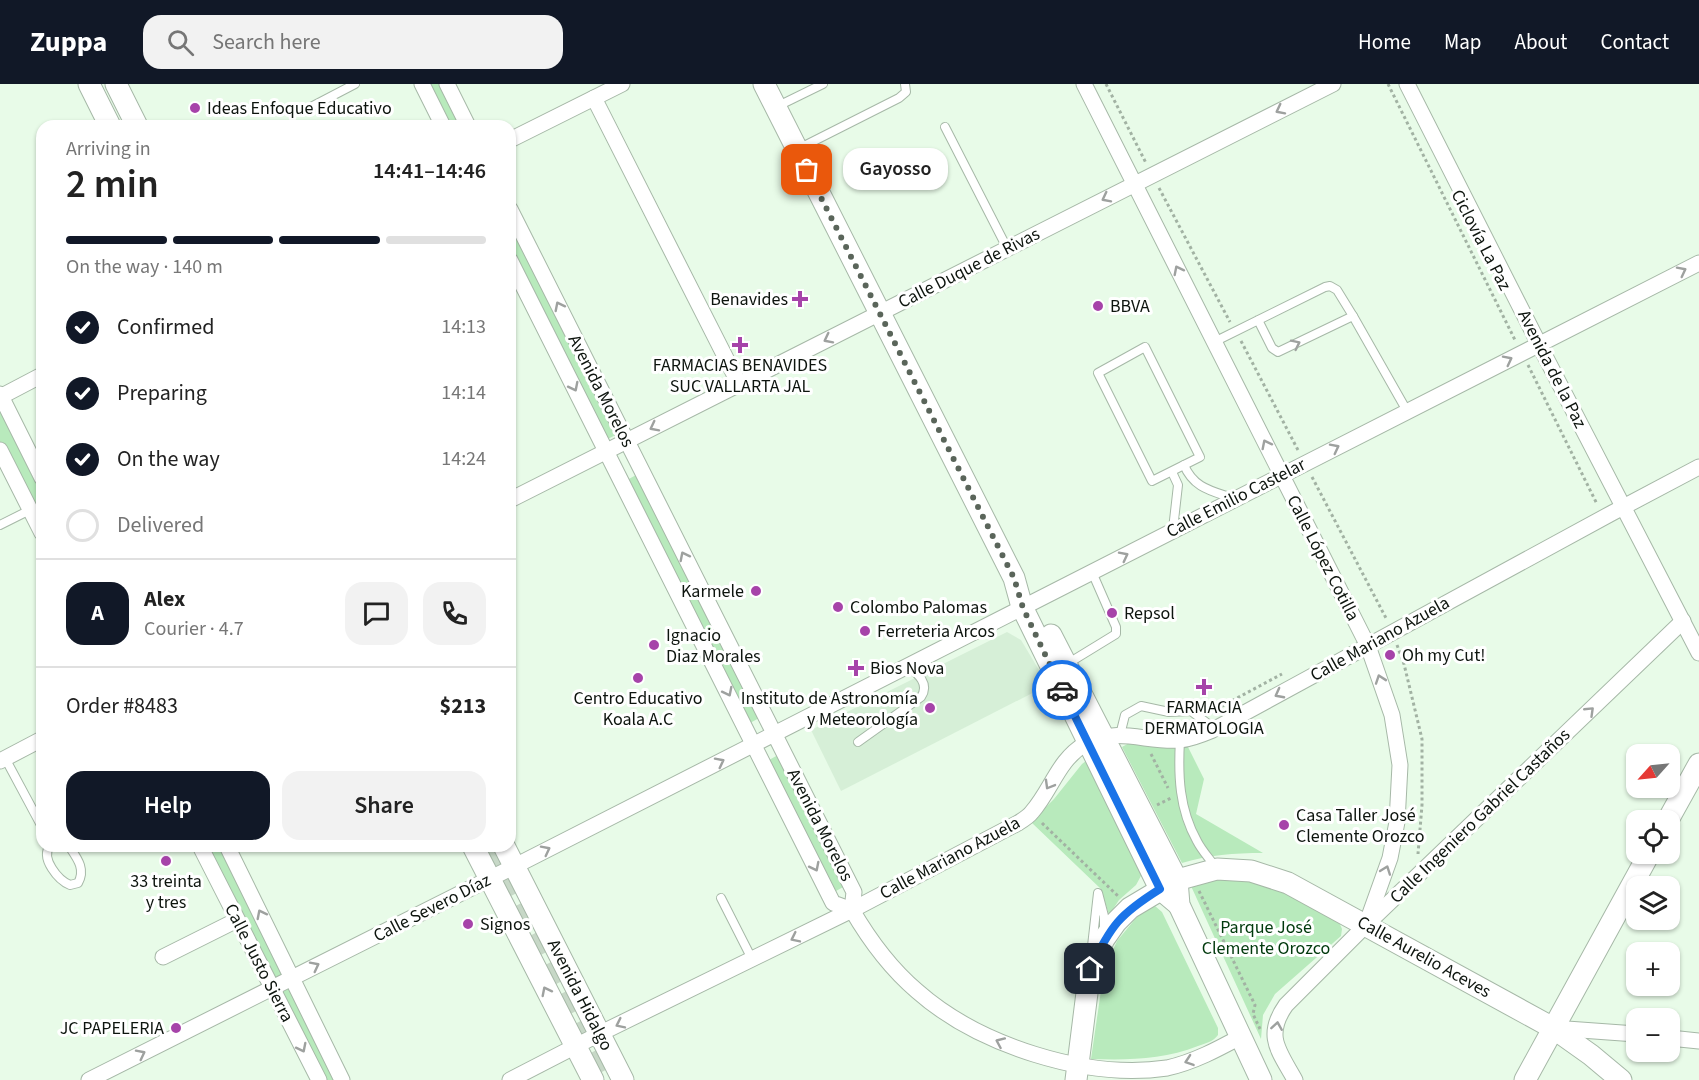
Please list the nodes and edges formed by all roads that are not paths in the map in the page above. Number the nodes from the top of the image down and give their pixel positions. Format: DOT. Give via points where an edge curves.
graph roads {
  1 [pos="89,84"];
  2 [pos="116,84"];
  3 [pos="356,84"];
  4 [pos="422,84"];
  5 [pos="447,84"];
  6 [pos="622,84"];
  7 [pos="764,84"];
  8 [pos="823,84"];
  9 [pos="905,84"];
  10 [pos="1084,84"];
  11 [pos="1332,84"];
  12 [pos="1407,84"];
  13 [pos="594,98"];
  14 [pos="776,107"];
  15 [pos="309,108"];
  16 [pos="107,120"];
  17 [pos="134,120"];
  18 [pos="440,120"];
  19 [pos="465,120"];
  20 [pos="945,127"];
  21 [pos="516,137"];
  22 [pos="797,150"];
  23 [pos="1134,184"];
  24 [pos="516,221"];
  25 [pos="1007,248"];
  26 [pos="1699,262"];
  27 [pos="516,272"];
  28 [pos="880,313"];
  29 [pos="1353,316"];
  30 [pos="1258,320"];
  31 [pos="1214,342"];
  32 [pos="1539,344"];
  33 [pos="36,378"];
  34 [pos="739,384"];
  35 [pos="0,396"];
  36 [pos="1407,411"];
  37 [pos="626,441"];
  38 [pos="0,450"];
  39 [pos="606,451"];
  40 [pos="1184,465"];
  41 [pos="36,466"];
  42 [pos="1699,467"];
  43 [pos="1172,472"];
  44 [pos="1282,476"];
  45 [pos="516,498"];
  46 [pos="1235,499"];
  47 [pos="1623,507"];
  48 [pos="30,510"];
  49 [pos="36,522"];
  50 [pos="0,525"];
  51 [pos="1173,531"];
  52 [pos="1092,572"];
  53 [pos="1028,605"];
  54 [pos="1683,621"];
  55 [pos="1368,646"];
  56 [pos="1699,653"];
  57 [pos="1066,664"];
  58 [pos="908,666"];
  59 [pos="1215,729"];
  60 [pos="774,734"];
  61 [pos="1103,738"];
  62 [pos="1180,740"];
  63 [pos="36,742"];
  64 [pos="858,742"];
  65 [pos="754,745"];
  66 [pos="2,759"];
  67 [pos="1699,764"];
  68 [pos="1674,810"];
  69 [pos="36,817"];
  70 [pos="46,852"];
  71 [pos="73,852"];
  72 [pos="203,852"];
  73 [pos="230,852"];
  74 [pos="476,852"];
  75 [pos="507,852"];
  76 [pos="1643,864"];
  77 [pos="515,866"];
  78 [pos="1217,869"];
  79 [pos="490,878"];
  80 [pos="1176,882"];
  81 [pos="721,898"];
  82 [pos="852,910"];
  83 [pos="237,920"];
  84 [pos="1366,925"];
  85 [pos="1104,939"];
  86 [pos="163,957"];
  87 [pos="752,959"];
  88 [pos="1090,969"];
  89 [pos="293,977"];
  90 [pos="271,988"];
  91 [pos="1553,1028"];
  92 [pos="1626,1033"];
  93 [pos="600,1034"];
  94 [pos="1253,1036"];
  95 [pos="1680,1039"];
  96 [pos="1699,1041"];
  97 [pos="575,1047"];
  98 [pos="1076,1074"];
  99 [pos="89,1080"];
  100 [pos="318,1080"];
  101 [pos="342,1080"];
  102 [pos="510,1080"];
  103 [pos="593,1080"];
  104 [pos="623,1080"];
  105 [pos="1262,1080"];
  106 [pos="1295,1080"];
  107 [pos="1525,1080"];
  108 [pos="1621,1080"];
  1 -- 16 [label="main road"];
  2 -- 17 [label="main road"];
  3 -- 15 [label="lane"];
  4 -- 18 [label="street"];
  5 -- 19 [label="street"];
  6 -- 13 [label="street"];
  7 -- 14 [label="main road"];
  8 -- 14 [label="lane"];
  9 -- 22 [label="lane" via="906,92 899,98"];
  10 -- 23 [label="street, Calle López Cotilla"];
  11 -- 23 [label="street, Calle Duque de Rivas, one-way"];
  12 -- 32 [label="street, Avenida de la Paz"];
  13 -- 21 [label="street"];
  13 -- 34 [label="street"];
  14 -- 22 [label="main road"];
  20 -- 25 [label="lane"];
  22 -- 28 [label="main road"];
  23 -- 25 [label="street, Calle Duque de Rivas, one-way"];
  31 -- 23 [label="street, Calle López Cotilla, one-way"];
  37 -- 24 [label="street, Avenida Morelos, one-way"];
  25 -- 28 [label="street, Calle Duque de Rivas"];
  32 -- 26 [label="street, Calle Emilio Castelar, one-way"];
  27 -- 39 [label="street, Avenida Morelos, one-way"];
  28 -- 34 [label="street, Calle Duque de Rivas, one-way"];
  28 -- 53 [label="main road"];
  29 -- 30 [label="lane" via="1337,290 1330,286"];
  30 -- 29 [label="lane, one-way" via="1278,352"];
  29 -- 36 [label="lane"];
  30 -- 31 [label="lane"];
  44 -- 31 [label="street, Calle López Cotilla, one-way"];
  36 -- 32 [label="street, Calle Emilio Castelar, one-way"];
  32 -- 47 [label="street, Avenida de la Paz"];
  33 -- 35 [label="street"];
  34 -- 37 [label="street, Calle Duque de Rivas, one-way"];
  35 -- 41 [label="street"];
  44 -- 36 [label="street, Calle Emilio Castelar, one-way"];
  37 -- 39 [label="street, Calle Duque de Rivas"];
  60 -- 37 [label="street, Avenida Morelos, one-way"];
  38 -- 48 [label="street"];
  39 -- 45 [label="street, Calle Duque de Rivas"];
  39 -- 65 [label="street, Avenida Morelos, one-way"];
  40 -- 43 [label="lane"];
  40 -- 43 [label="lane" via="1200,457 1145,347 1098,373 1152,481"];
  40 -- 46 [label="lane" via="1189,478 1199,486"];
  42 -- 47 [label="street, Calle Mariano Azuela"];
  43 -- 51 [label="lane" via="1178,485"];
  44 -- 46 [label="street, Calle Emilio Castelar"];
  44 -- 55 [label="street, Calle López Cotilla"];
  46 -- 51 [label="street, Calle Emilio Castelar"];
  47 -- 54 [label="street, Avenida de la Paz"];
  47 -- 55 [label="street, Calle Mariano Azuela"];
  48 -- 49 [label="street"];
  48 -- 50 [label="lane"];
  52 -- 51 [label="street, Calle Emilio Castelar, one-way"];
  52 -- 53 [label="street, Calle Emilio Castelar"];
  52 -- 57 [label="lane" via="1116,634"];
  53 -- 57 [label="main road"];
  53 -- 58 [label="street, Calle Emilio Castelar"];
  53 -- 61 [label="main road"];
  54 -- 56 [label="street, Avenida de la Paz"];
  84 -- 54 [label="street, Calle Ingeniero Gabriel Castaños, one-way"];
  55 -- 59 [label="street, Calle Mariano Azuela, one-way"];
  84 -- 55 [label="street, Calle López Cotilla, one-way" via="1390,858 1397,822 1400,765 1392,716"];
  57 -- 61 [label="main road"];
  58 -- 60 [label="street, Calle Emilio Castelar"];
  58 -- 64 [label="lane" via="924,684 921,697"];
  59 -- 61 [label="lane" via="1191,711 1169,712 1141,706 1125,715"];
  59 -- 62 [label="street, Calle Mariano Azuela"];
  60 -- 65 [label="street, Calle Severo Díaz"];
  60 -- 82 [label="street, Avenida Morelos" via="854,892"];
  61 -- 62 [label="street, Calle Mariano Azuela"];
  61 -- 80 [label="main road"];
  61 -- 82 [label="street, Calle Mariano Azuela, one-way" via="1075,751 1063,762 1032,813 1018,823"];
  62 -- 78 [label="lane" via="1178,775 1184,809 1197,841"];
  63 -- 66 [label="street"];
  77 -- 65 [label="street, Calle Severo Díaz, one-way"];
  65 -- 82 [label="street, Avenida Morelos, one-way" via="833,903"];
  66 -- 69 [label="lane"];
  67 -- 68 [label="main road"];
  70 -- 71 [label="lane" via="61,882 70,885 78,883 82,875"];
  72 -- 83 [label="street, Calle Justo Sierra"];
  89 -- 73 [label="street, Calle Justo Sierra, one-way"];
  74 -- 79 [label="main road, Avenida Hidalgo"];
  75 -- 77 [label="main road, Avenida Hidalgo"];
  76 -- 91 [label="main road"];
  77 -- 79 [label="street, Calle Severo Díaz"];
  77 -- 93 [label="main road, Avenida Hidalgo"];
  78 -- 80 [label="main road, Calle Aurelio Aceves"];
  78 -- 84 [label="main road, Calle Aurelio Aceves" via="1251,870 1288,883"];
  89 -- 79 [label="street, Calle Severo Díaz, one-way"];
  97 -- 79 [label="main road, Avenida Hidalgo, one-way"];
  80 -- 85 [label="main road" via="1131,908"];
  80 -- 94 [label="main road" via="1179,905"];
  81 -- 87 [label="lane"];
  82 -- 87 [label="street, Calle Mariano Azuela, one-way"];
  98 -- 82 [label="street, one-way" via="1004,1045 944,1012 891,966"];
  83 -- 86 [label="street"];
  83 -- 90 [label="street, Calle Justo Sierra"];
  84 -- 91 [label="main road, Calle Aurelio Aceves"];
  106 -- 84 [label="street, Calle Ingeniero Gabriel Castaños, one-way" via="1279,1050 1274,1033 1277,1019 1286,1005"];
  85 -- 88 [label="main road"];
  85 -- 88 [label="lane" via="1098,893"];
  87 -- 93 [label="street, Calle Mariano Azuela, one-way"];
  88 -- 98 [label="main road"];
  89 -- 90 [label="street, Calle Severo Díaz"];
  89 -- 101 [label="street, Calle Justo Sierra"];
  99 -- 90 [label="street, Calle Severo Díaz, one-way"];
  90 -- 100 [label="street, Calle Justo Sierra, one-way"];
  91 -- 92 [label="street"];
  91 -- 107 [label="main road"];
  91 -- 108 [label="main road, Calle Aurelio Aceves"];
  93 -- 97 [label="street, Calle Mariano Azuela"];
  93 -- 104 [label="main road, Avenida Hidalgo"];
  94 -- 98 [label="street, one-way" via="1165,1068"];
  94 -- 105 [label="main road"];
  95 -- 96 [label="street"];
  97 -- 102 [label="street, Calle Mariano Azuela"];
  97 -- 103 [label="main road, Avenida Hidalgo"];
}
